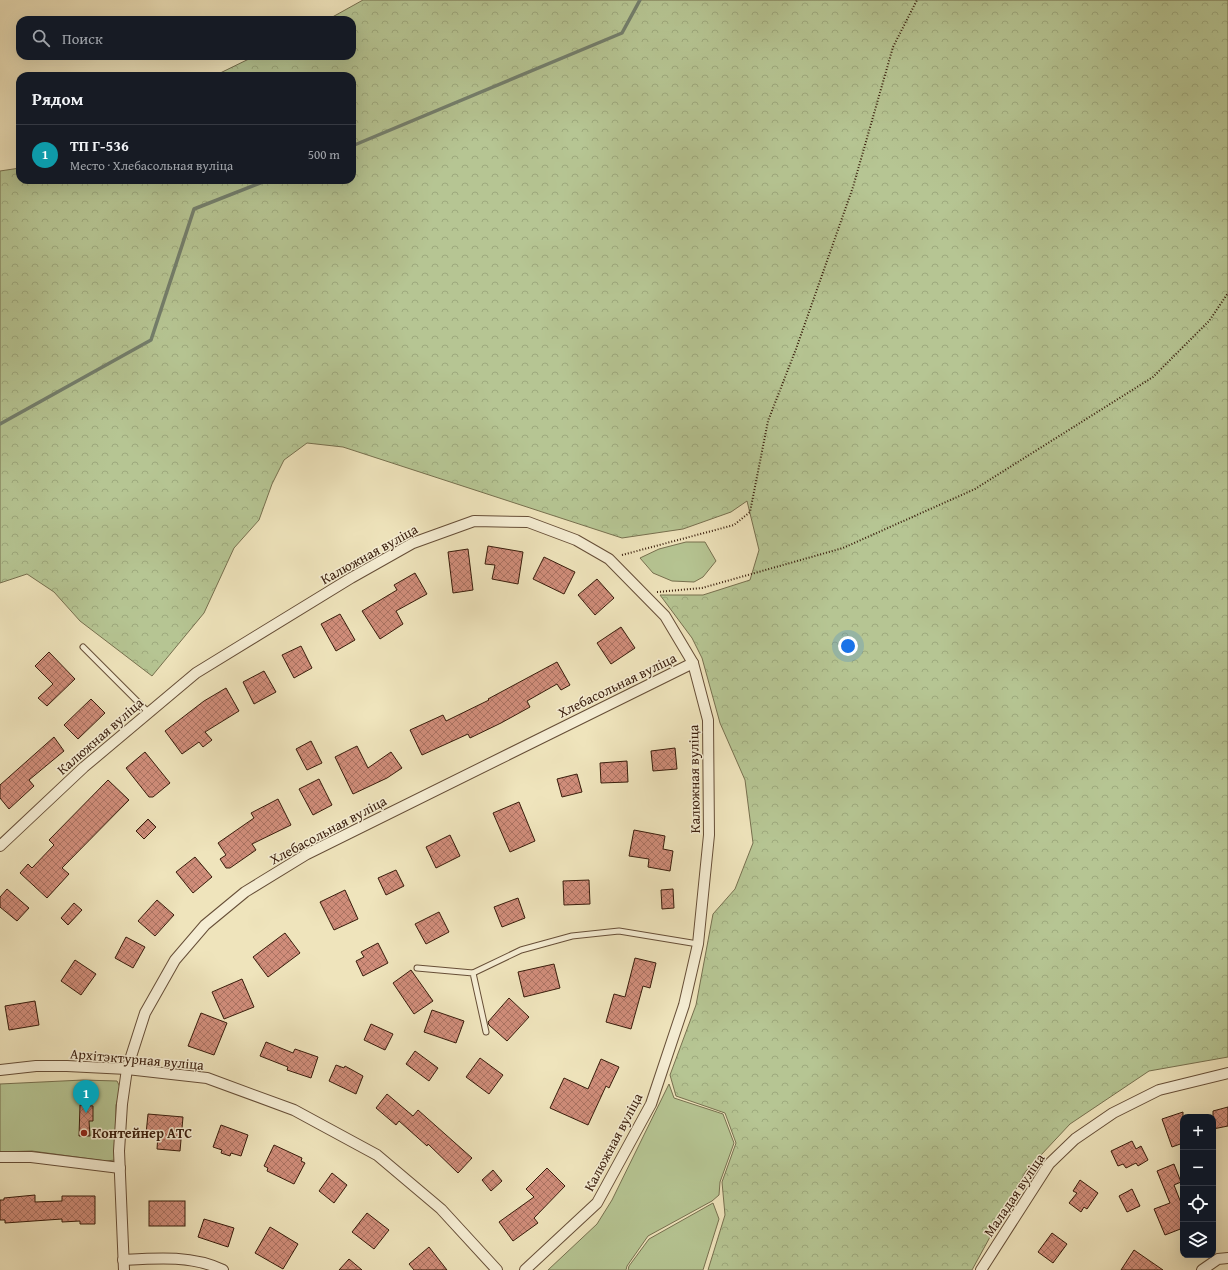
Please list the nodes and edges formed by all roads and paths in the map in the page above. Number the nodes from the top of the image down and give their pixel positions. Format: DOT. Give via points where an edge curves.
graph roads {
  1 [pos="917,0"];
  2 [pos="1228,293"];
  3 [pos="609,559"];
  4 [pos="644,592"];
  5 [pos="83,647"];
  6 [pos="693,663"];
  7 [pos="149,713"];
  8 [pos="0,846"];
  9 [pos="698,944"];
  10 [pos="417,968"];
  11 [pos="473,973"];
  12 [pos="486,1032"];
  13 [pos="127,1069"];
  14 [pos="0,1070"];
  15 [pos="1228,1073"];
  16 [pos="0,1157"];
  17 [pos="120,1168"];
  18 [pos="1228,1258"];
  19 [pos="123,1260"];
  20 [pos="124,1270"];
  21 [pos="223,1270"];
  22 [pos="497,1270"];
  23 [pos="526,1270"];
  24 [pos="981,1270"];
  25 [pos="1202,1270"];
  1 -- 3 [label="path" via="893,47 853,186 768,422 750,512 734,525"];
  2 -- 4 [label="path" via="1209,321 1153,377 975,489 843,548 702,588"];
  3 -- 4 [label="street, Калюжная вуліца"];
  3 -- 7 [label="street, Калюжная вуліца" via="576,540 528,522 474,521 413,543 351,578 196,673"];
  4 -- 6 [label="street, Калюжная вуліца" via="665,616"];
  5 -- 7 [label="lane"];
  6 -- 9 [label="street, Калюжная вуліца" via="708,720 709,835"];
  6 -- 13 [label="street, Хлебасольная вуліца" via="307,854 245,892 205,925 175,960 145,1013"];
  7 -- 8 [label="street, Калюжная вуліца" via="84,767"];
  9 -- 11 [label="lane" via="619,931 572,936 521,950"];
  9 -- 23 [label="street, Калюжная вуліца" via="684,1004 651,1104 597,1203"];
  10 -- 11 [label="lane"];
  11 -- 12 [label="lane"];
  13 -- 14 [label="street, Архітэктурная вуліца" via="36,1066"];
  13 -- 17 [label="street, Хлебасольная вуліца" via="122,1104"];
  13 -- 22 [label="street, Архітэктурная вуліца" via="207,1078 300,1114 377,1155 441,1209"];
  15 -- 24 [label="street, Маладая вуліца" via="1159,1090 1113,1114 1075,1139 1049,1164"];
  16 -- 17 [label="street" via="32,1157"];
  17 -- 19 [label="street, Хлебасольная вуліца"];
  18 -- 25 [label="street" via="1218,1259"];
  19 -- 20 [label="street, Хлебасольная вуліца"];
  19 -- 21 [label="street" via="169,1257 213,1265"];
}
